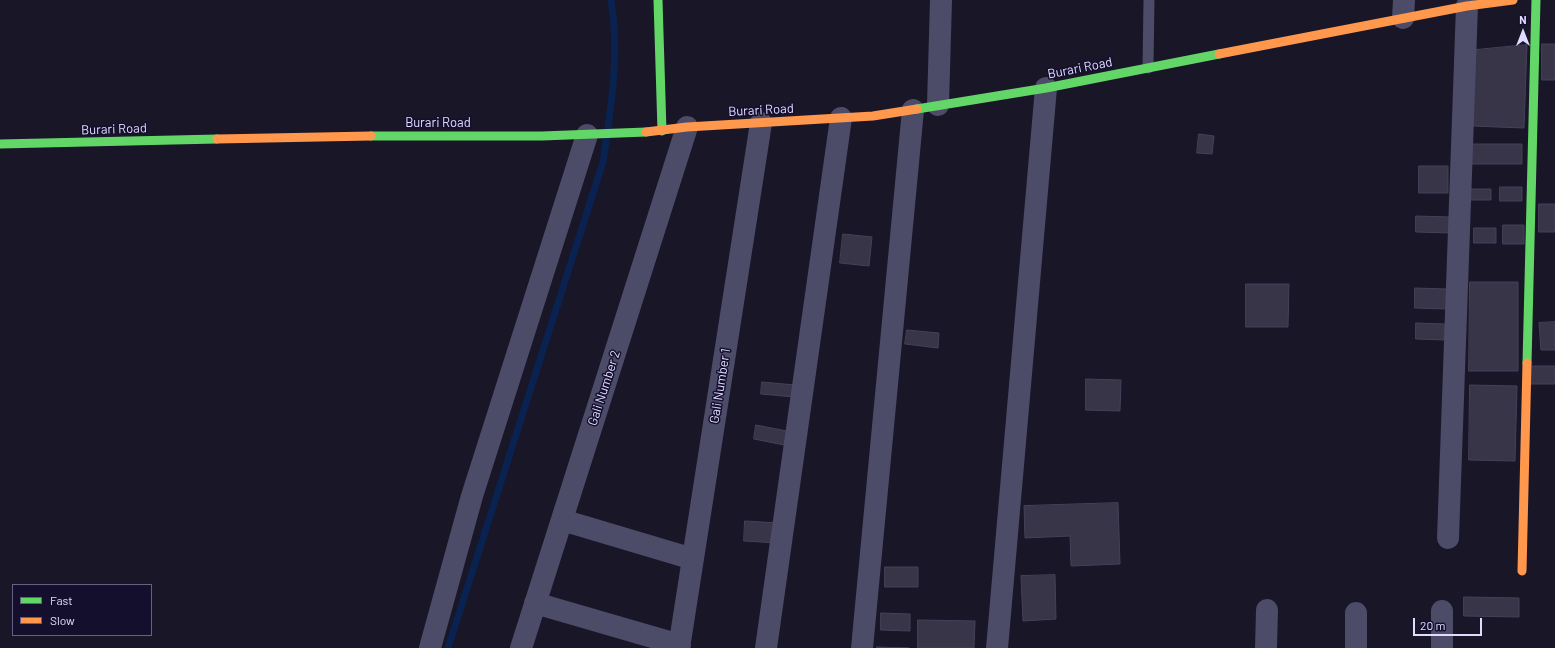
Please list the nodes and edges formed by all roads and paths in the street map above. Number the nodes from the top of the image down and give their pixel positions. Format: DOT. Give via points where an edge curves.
graph roads {
  1 [pos="658,0"];
  2 [pos="942,0"];
  3 [pos="1149,0"];
  4 [pos="1514,0"];
  5 [pos="1536,0"];
  6 [pos="1467,6"];
  7 [pos="1404,9"];
  8 [pos="1148,68"];
  9 [pos="1046,88"];
  10 [pos="938,106"];
  11 [pos="913,110"];
  12 [pos="841,118"];
  13 [pos="761,123"];
  14 [pos="687,127"];
  15 [pos="662,131"];
  16 [pos="595,135"];
  17 [pos="0,144"];
  18 [pos="562,520"];
  19 [pos="1448,538"];
  20 [pos="693,559"];
  21 [pos="1522,571"];
  22 [pos="536,604"];
  23 [pos="1267,610"];
  24 [pos="1442,612"];
  25 [pos="1356,613"];
  26 [pos="679,646"];
  27 [pos="430,648"];
  28 [pos="522,648"];
  29 [pos="766,648"];
  30 [pos="862,648"];
  31 [pos="997,648"];
  32 [pos="1266,648"];
  33 [pos="1356,648"];
  34 [pos="1442,648"];
  1 -- 15 [label="main road"];
  2 -- 10 [label="street"];
  3 -- 8 [label="lane"];
  4 -- 6 [label="main road, Burari Road"];
  5 -- 21 [label="main road"];
  6 -- 7 [label="main road, Burari Road"];
  6 -- 19 [label="street"];
  7 -- 8 [label="main road, Burari Road"];
  8 -- 9 [label="main road, Burari Road"];
  9 -- 10 [label="main road, Burari Road"];
  9 -- 31 [label="street"];
  10 -- 11 [label="main road, Burari Road"];
  11 -- 12 [label="main road, Burari Road"];
  11 -- 30 [label="street"];
  12 -- 13 [label="main road, Burari Road"];
  12 -- 29 [label="street"];
  13 -- 14 [label="main road, Burari Road"];
  13 -- 20 [label="street, Gali Number 1"];
  14 -- 15 [label="main road, Burari Road"];
  14 -- 18 [label="street, Gali Number 2"];
  15 -- 16 [label="main road, Burari Road"];
  16 -- 17 [label="main road, Burari Road" via="340,136"];
  16 -- 27 [label="street" via="472,496"];
  18 -- 20 [label="street"];
  18 -- 22 [label="street, Gali Number 2"];
  20 -- 26 [label="street, Gali Number 1"];
  22 -- 26 [label="street"];
  22 -- 28 [label="street, Gali Number 2"];
  23 -- 32 [label="street"];
  24 -- 34 [label="street"];
  25 -- 33 [label="street"];
}
